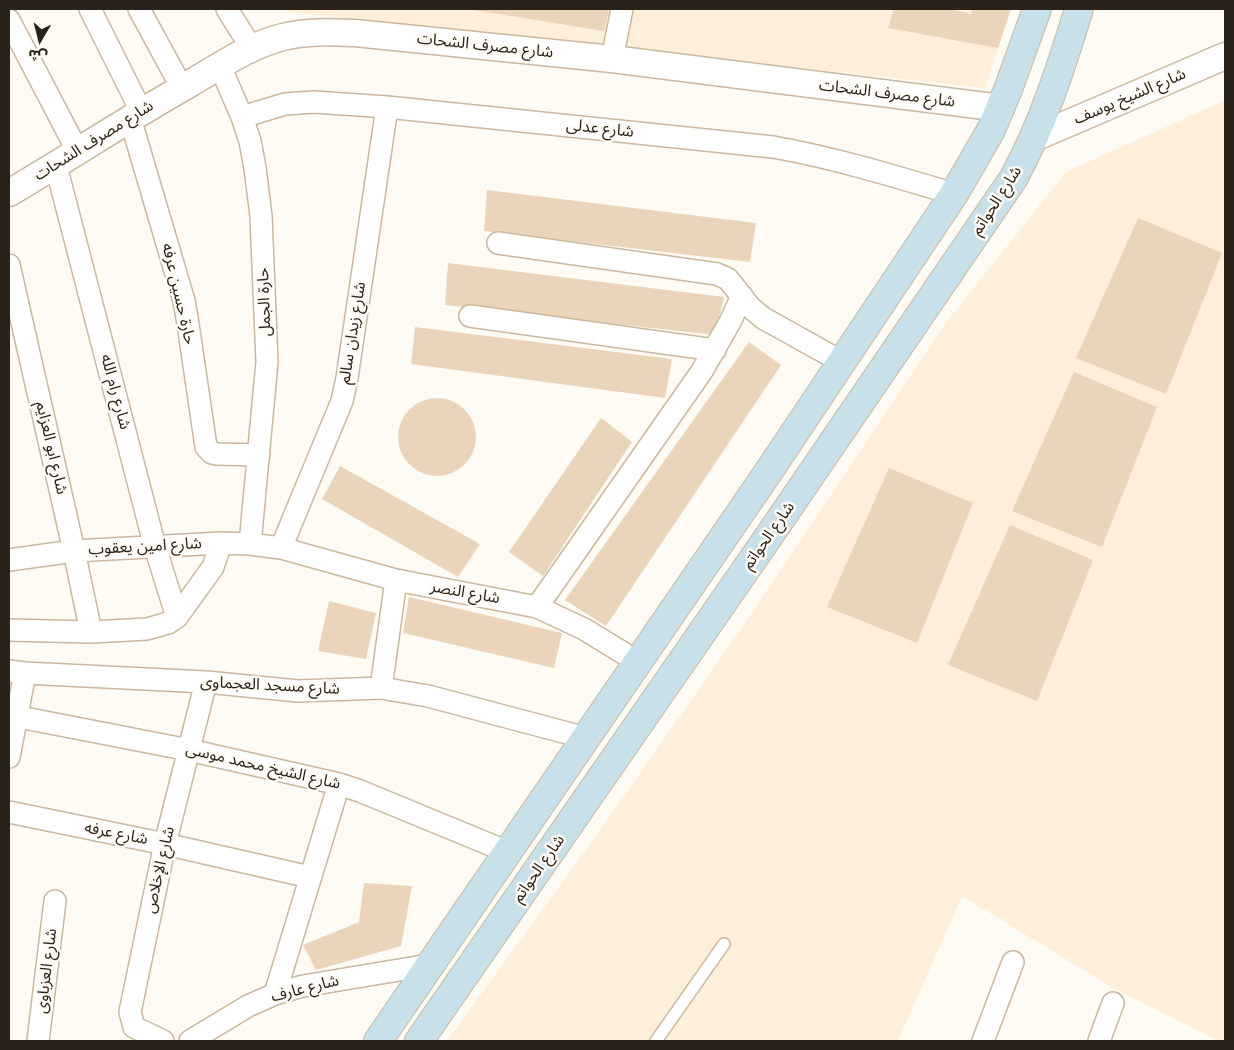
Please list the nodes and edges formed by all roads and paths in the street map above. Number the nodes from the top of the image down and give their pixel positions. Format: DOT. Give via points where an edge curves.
graph roads {
  1 [pos="90,9"];
  2 [pos="139,9"];
  3 [pos="227,9"];
  4 [pos="622,9"];
  5 [pos="1037,9"];
  6 [pos="1079,9"];
  7 [pos="9,20"];
  8 [pos="252,49"];
  9 [pos="1225,56"];
  10 [pos="612,60"];
  11 [pos="220,66"];
  12 [pos="182,88"];
  13 [pos="387,107"];
  14 [pos="1001,108"];
  15 [pos="136,115"];
  16 [pos="242,117"];
  17 [pos="1034,138"];
  18 [pos="78,152"];
  19 [pos="56,166"];
  20 [pos="11,187"];
  21 [pos="954,194"];
  22 [pos="498,243"];
  23 [pos="9,265"];
  24 [pos="742,296"];
  25 [pos="470,316"];
  26 [pos="716,350"];
  27 [pos="842,362"];
  28 [pos="258,455"];
  29 [pos="769,471"];
  30 [pos="799,492"];
  31 [pos="740,513"];
  32 [pos="769,536"];
  33 [pos="221,543"];
  34 [pos="250,544"];
  35 [pos="155,547"];
  36 [pos="281,548"];
  37 [pos="74,551"];
  38 [pos="9,560"];
  39 [pos="396,580"];
  40 [pos="537,607"];
  41 [pos="177,618"];
  42 [pos="9,630"];
  43 [pos="91,632"];
  44 [pos="638,662"];
  45 [pos="17,672"];
  46 [pos="206,682"];
  47 [pos="381,688"];
  48 [pos="13,716"];
  49 [pos="586,738"];
  50 [pos="189,750"];
  51 [pos="9,757"];
  52 [pos="339,784"];
  53 [pos="9,812"];
  54 [pos="165,844"];
  55 [pos="508,852"];
  56 [pos="310,877"];
  57 [pos="55,901"];
  58 [pos="724,944"];
  59 [pos="1013,962"];
  60 [pos="429,964"];
  61 [pos="275,994"];
  62 [pos="1113,1003"];
  63 [pos="38,1041"];
  64 [pos="162,1041"];
  65 [pos="190,1041"];
  66 [pos="378,1041"];
  67 [pos="419,1041"];
  68 [pos="656,1041"];
  69 [pos="983,1041"];
  70 [pos="1099,1041"];
  1 -- 15 [label="street, حارة حسين عرفه"];
  2 -- 12 [label="street"];
  3 -- 8 [label="street"];
  4 -- 10 [label="street"];
  5 -- 14 [label="main road"];
  6 -- 17 [label="main road, شارع الحواتم"];
  7 -- 18 [label="street"];
  8 -- 10 [label="street, شارع مصرف الشحات" via="281,38 330,32"];
  8 -- 11 [label="street, شارع مصرف الشحات"];
  9 -- 17 [label="street, شارع الشيخ يوسف"];
  10 -- 14 [label="street, شارع مصرف الشحات"];
  11 -- 12 [label="street, شارع مصرف الشحات"];
  11 -- 16 [label="street, حارة الجمل"];
  12 -- 15 [label="street, شارع مصرف الشحات"];
  13 -- 16 [label="street, شارع عدلى" via="300,102"];
  13 -- 21 [label="street, شارع عدلى" via="773,147 850,163"];
  13 -- 36 [label="street, شارع زيدان سالم" via="342,401"];
  14 -- 21 [label="main road"];
  15 -- 18 [label="street, شارع مصرف الشحات"];
  15 -- 28 [label="street, حارة حسين عرفه" via="184,301 206,447 217,454"];
  16 -- 28 [label="street, حارة الجمل" via="256,168 261,216 267,362"];
  17 -- 30 [label="main road, شارع الحواتم" via="1003,193"];
  18 -- 19 [label="street, شارع مصرف الشحات"];
  19 -- 20 [label="street, شارع مصرف الشحات"];
  19 -- 35 [label="street, شارع رام الله"];
  21 -- 27 [label="main road"];
  22 -- 24 [label="street" via="717,274 728,279"];
  23 -- 37 [label="street, شارع ابو العزايم"];
  24 -- 26 [label="street"];
  24 -- 27 [label="street" via="763,318"];
  25 -- 26 [label="street"];
  26 -- 40 [label="street"];
  27 -- 29 [label="main road"];
  28 -- 34 [label="street, حارة الجمل"];
  29 -- 30 [label="main road" via="780,488"];
  29 -- 31 [label="main road"];
  30 -- 32 [label="main road, شارع الحواتم"];
  31 -- 32 [label="main road" via="761,516 769,529"];
  31 -- 44 [label="main road"];
  32 -- 67 [label="main road, شارع الحواتم"];
  33 -- 34 [label="street, شارع امين يعقوب"];
  33 -- 35 [label="street, شارع امين يعقوب"];
  33 -- 41 [label="street" via="213,567"];
  34 -- 36 [label="street, شارع امين يعقوب"];
  35 -- 37 [label="street, شارع امين يعقوب"];
  35 -- 41 [label="street, شارع رام الله"];
  36 -- 39 [label="street, شارع النصر"];
  37 -- 38 [label="street, شارع امين يعقوب"];
  37 -- 43 [label="street, شارع ابو العزايم"];
  39 -- 40 [label="street, شارع النصر"];
  39 -- 47 [label="street"];
  40 -- 44 [label="street, شارع النصر" via="584,629"];
  41 -- 43 [label="street" via="168,624 147,629"];
  42 -- 43 [label="street"];
  44 -- 49 [label="main road"];
  45 -- 46 [label="street, شارع مسجد العجماوى"];
  45 -- 48 [label="street"];
  46 -- 47 [label="street, شارع مسجد العجماوى" via="298,691"];
  46 -- 50 [label="street, شارع الإخلاص"];
  47 -- 49 [label="street, شارع مسجد العجماوى" via="428,696"];
  48 -- 50 [label="street, شارع الشيخ محمد موسى"];
  48 -- 51 [label="street"];
  49 -- 55 [label="main road"];
  50 -- 52 [label="street, شارع الشيخ محمد موسى"];
  50 -- 54 [label="street, شارع الإخلاص"];
  52 -- 55 [label="street, شارع الشيخ محمد موسى"];
  52 -- 56 [label="street"];
  53 -- 54 [label="street, شارع عرفه"];
  54 -- 56 [label="street, شارع عرفه"];
  54 -- 64 [label="street, شارع الإخلاص" via="130,1012 134,1027"];
  55 -- 60 [label="main road"];
  56 -- 61 [label="street"];
  57 -- 63 [label="street, شارع العزباوى"];
  58 -- 68 [label="lane"];
  59 -- 69 [label="street"];
  60 -- 61 [label="street, شارع عارف"];
  60 -- 66 [label="main road"];
  61 -- 65 [label="street, شارع عارف"];
  62 -- 70 [label="street"];
}
